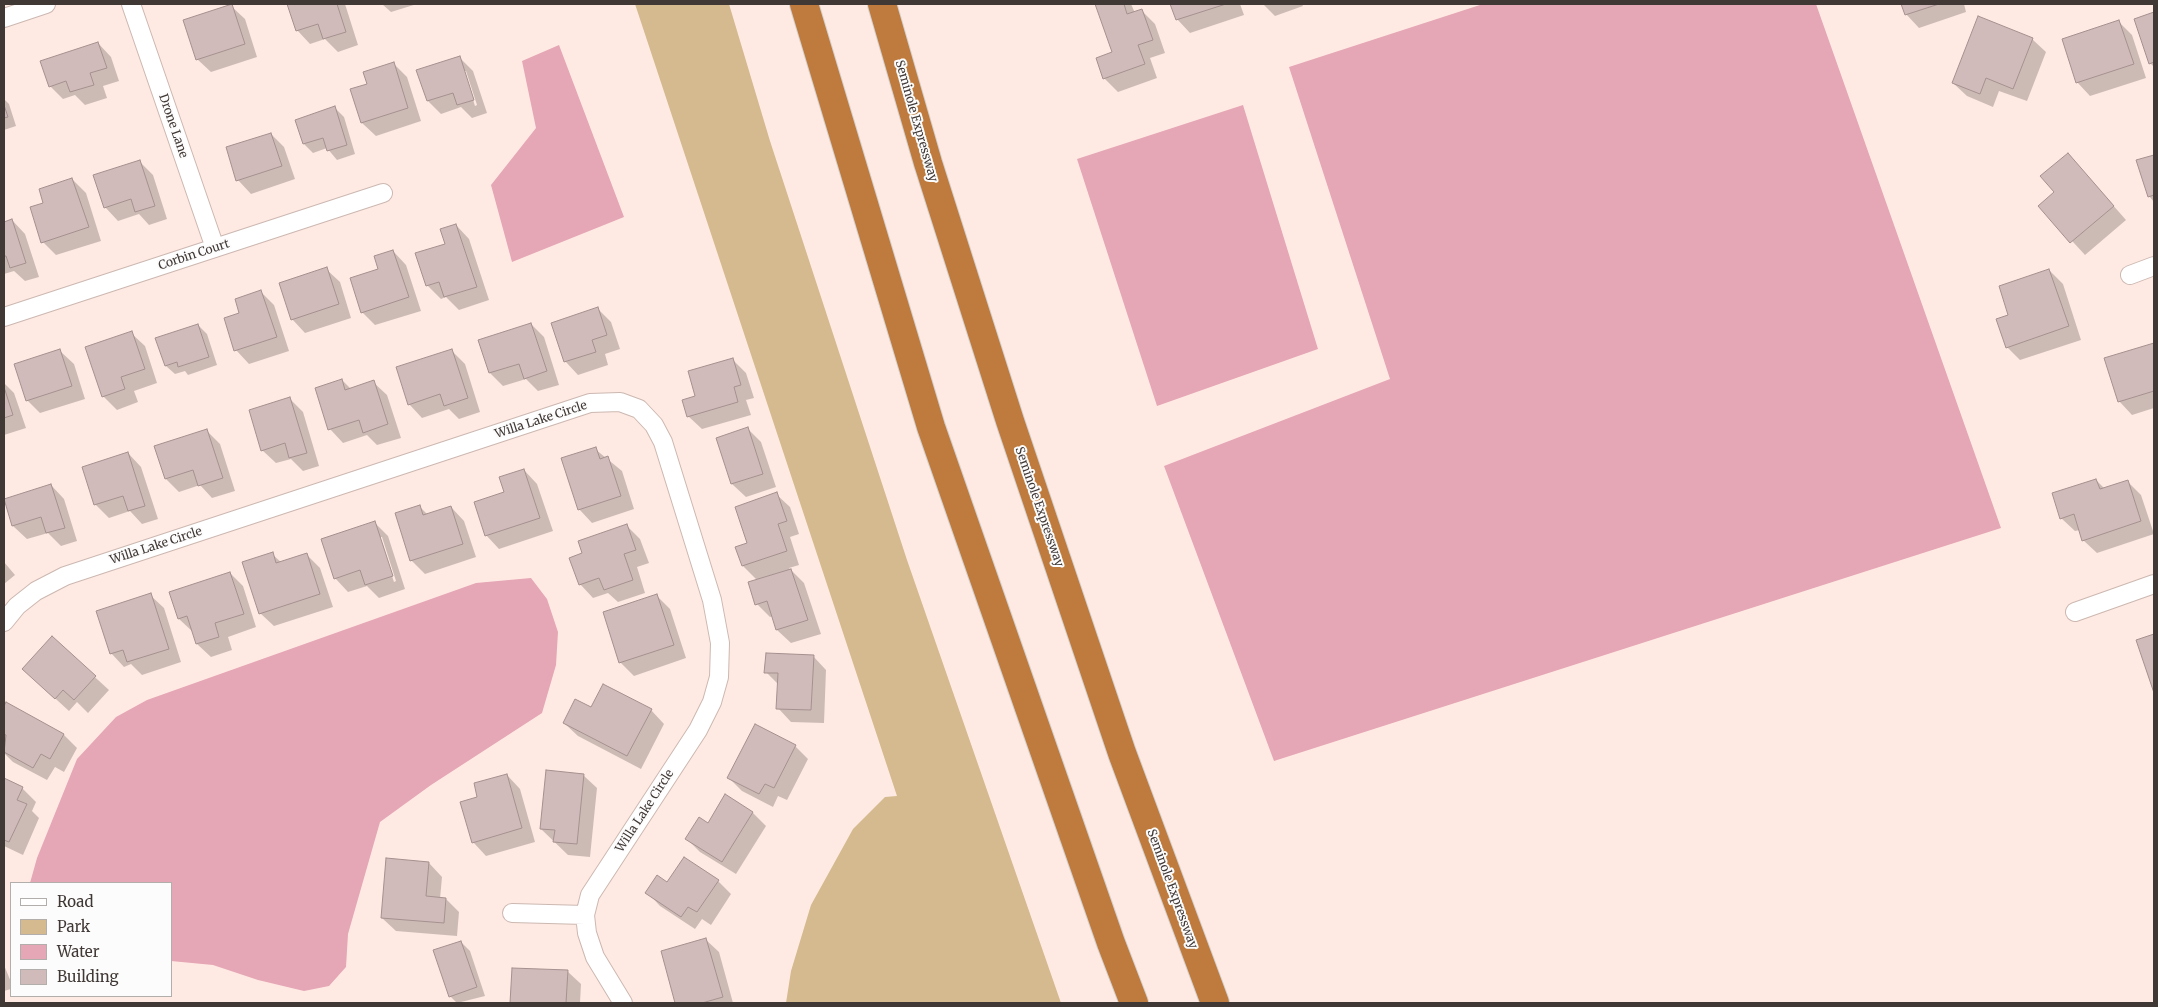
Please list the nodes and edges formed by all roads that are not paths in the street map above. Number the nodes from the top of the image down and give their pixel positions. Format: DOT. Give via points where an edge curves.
graph roads {
  1 [pos="46,4"];
  2 [pos="131,4"];
  3 [pos="804,4"];
  4 [pos="882,4"];
  5 [pos="4,18"];
  6 [pos="383,193"];
  7 [pos="216,248"];
  8 [pos="2154,266"];
  9 [pos="2130,274"];
  10 [pos="4,317"];
  11 [pos="2154,584"];
  12 [pos="2075,612"];
  13 [pos="4,622"];
  14 [pos="512,913"];
  15 [pos="585,914"];
  16 [pos="623,1003"];
  17 [pos="1134,1003"];
  18 [pos="1215,1003"];
  1 -- 5 [label="street"];
  2 -- 7 [label="street, Drone Lane"];
  3 -- 17 [label="highway" via="931,427"];
  4 -- 18 [label="highway, Seminole Expressway" via="928,163 1016,439 1122,753"];
  6 -- 7 [label="street, Corbin Court"];
  7 -- 10 [label="street, Corbin Court"];
  8 -- 9 [label="street"];
  11 -- 12 [label="street"];
  13 -- 15 [label="street, Willa Lake Circle" via="36,591 66,576 590,403 620,402 639,409 654,425 663,442 712,600 720,643 719,677 712,702 698,730 590,894"];
  14 -- 15 [label="street"];
  15 -- 16 [label="street, Willa Lake Circle" via="586,933 596,957"];
}
